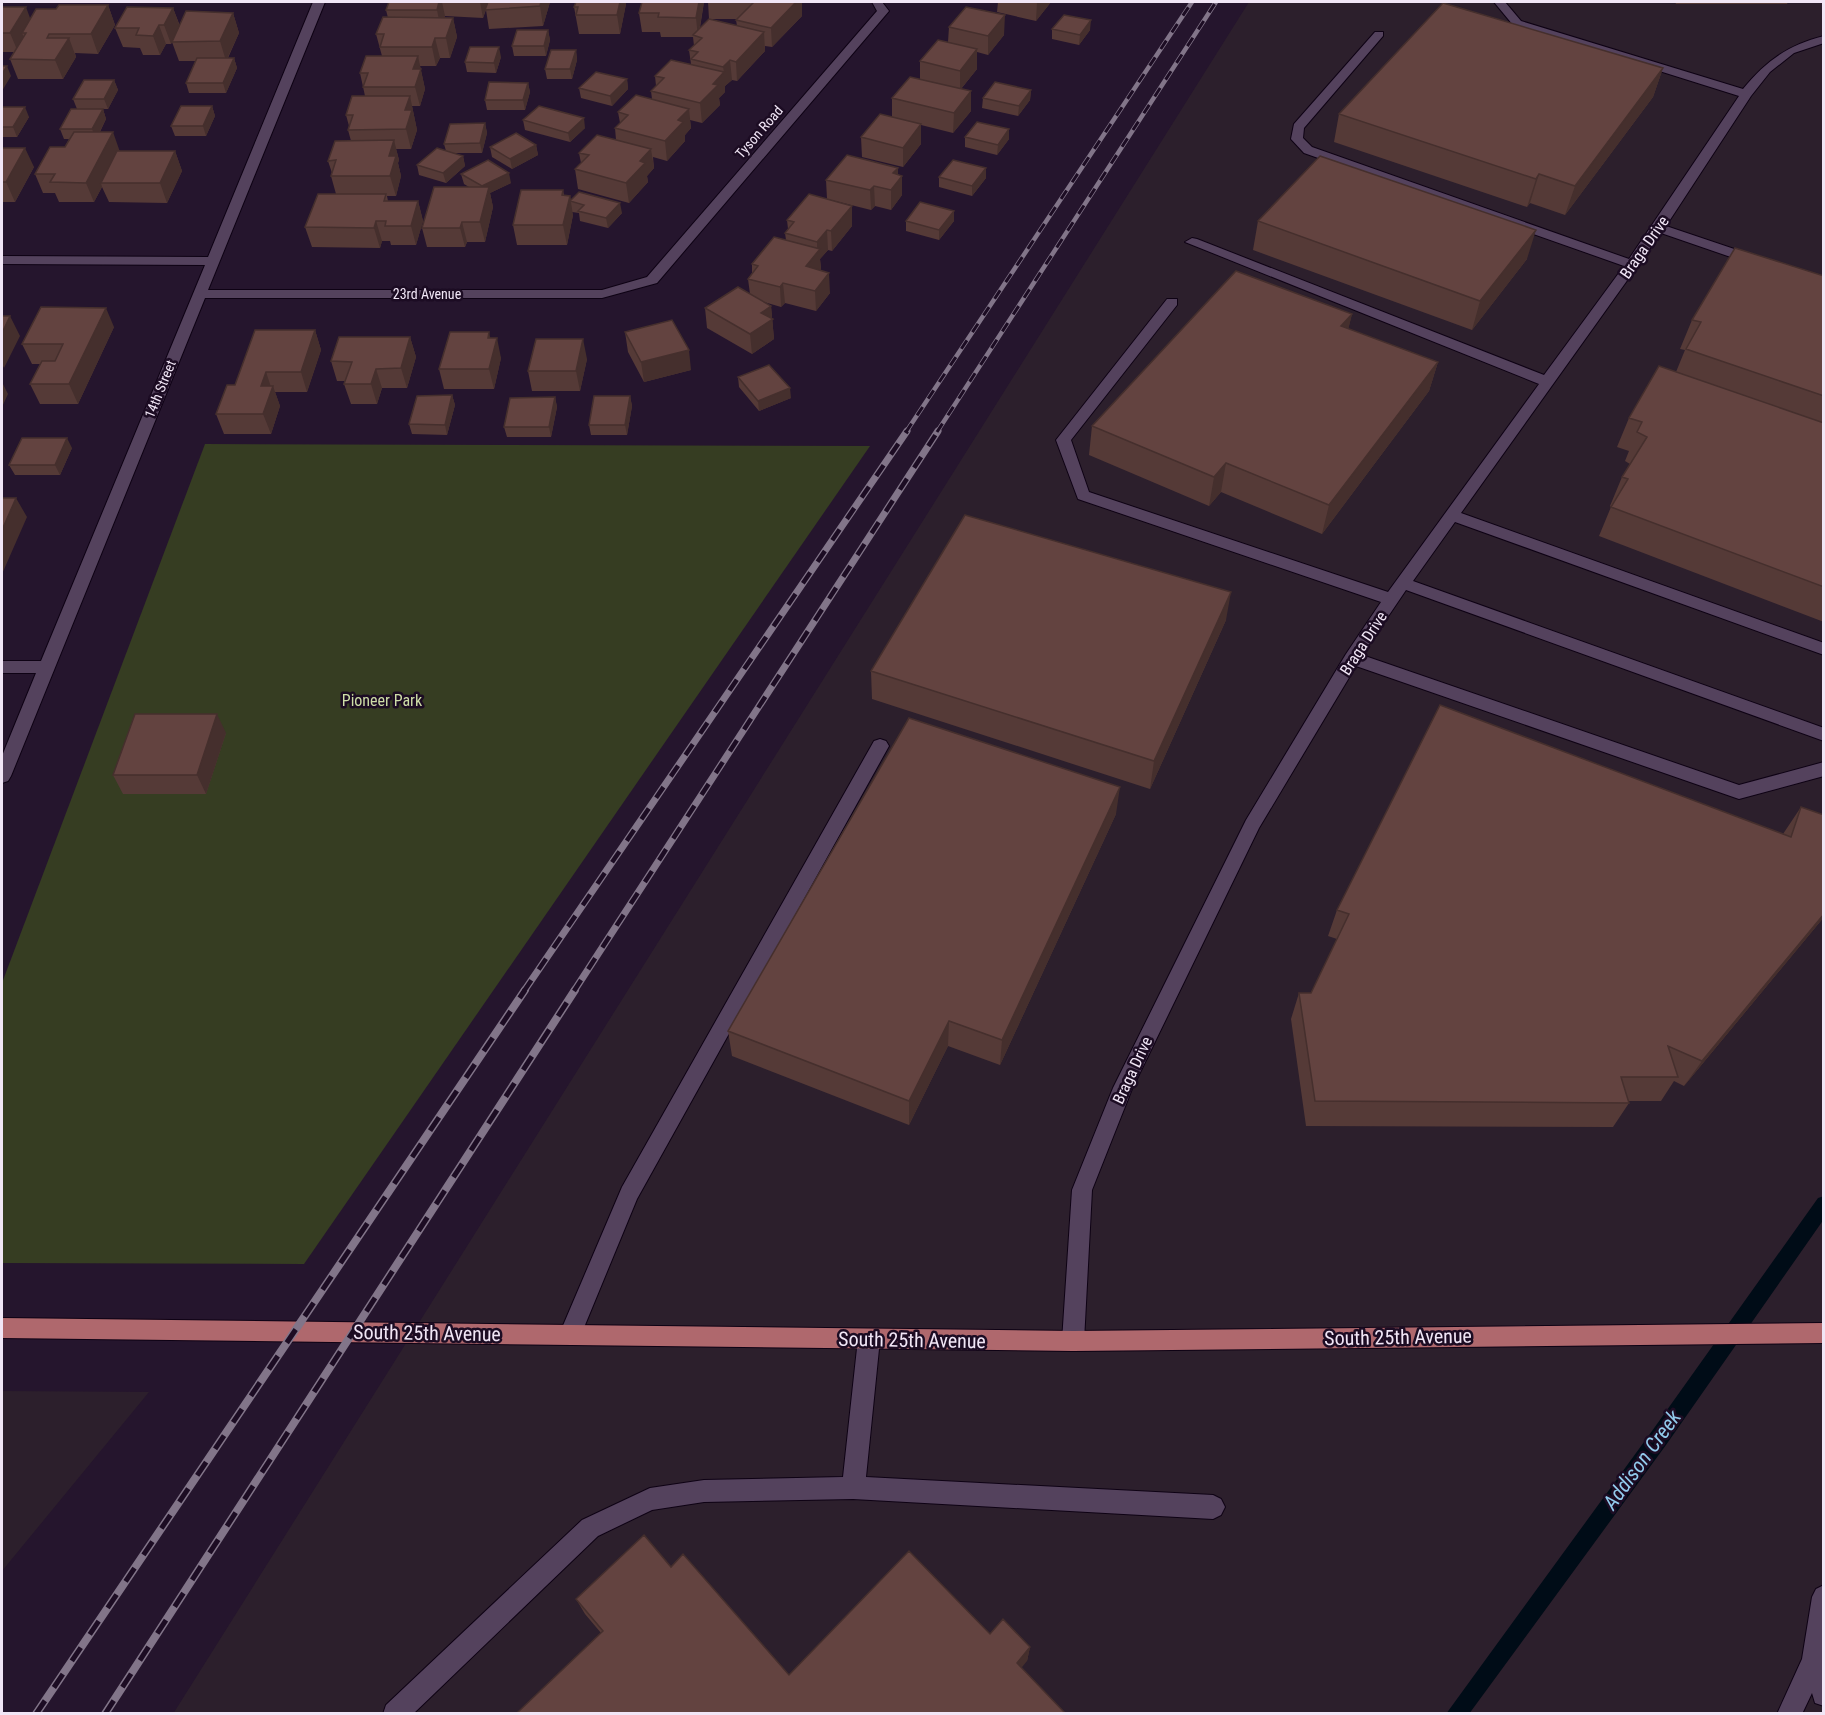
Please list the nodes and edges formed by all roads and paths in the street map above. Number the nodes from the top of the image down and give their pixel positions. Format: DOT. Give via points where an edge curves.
graph roads {
  1 [pos="319,2"];
  2 [pos="893,2"];
  3 [pos="1499,2"];
  4 [pos="880,6"];
  5 [pos="1378,34"];
  6 [pos="1824,39"];
  7 [pos="1746,94"];
  8 [pos="1658,228"];
  9 [pos="1192,242"];
  10 [pos="2,260"];
  11 [pos="212,261"];
  12 [pos="1632,264"];
  13 [pos="1767,265"];
  14 [pos="652,280"];
  15 [pos="199,294"];
  16 [pos="1172,302"];
  17 [pos="1548,382"];
  18 [pos="1452,515"];
  19 [pos="1403,583"];
  20 [pos="1391,599"];
  21 [pos="1824,650"];
  22 [pos="1352,658"];
  23 [pos="2,667"];
  24 [pos="46,667"];
  25 [pos="1824,735"];
  26 [pos="880,746"];
  27 [pos="1824,769"];
  28 [pos="2,776"];
  29 [pos="2,1328"];
  30 [pos="1824,1333"];
  31 [pos="570,1335"];
  32 [pos="869,1340"];
  33 [pos="1073,1341"];
  34 [pos="853,1488"];
  35 [pos="1213,1507"];
  36 [pos="1824,1597"];
  37 [pos="1814,1661"];
  38 [pos="1824,1694"];
  39 [pos="395,1713"];
  40 [pos="1789,1713"];
  1 -- 11 [label="street, 14th Street"];
  2 -- 4 [label="street, Tyson Road"];
  3 -- 7 [label="street" via="1517,23"];
  4 -- 14 [label="street, Tyson Road"];
  5 -- 12 [label="street" via="1298,127 1297,139 1308,150"];
  6 -- 7 [label="street, Braga Drive" via="1780,58"];
  7 -- 8 [label="street, Braga Drive"];
  8 -- 12 [label="street, Braga Drive"];
  8 -- 13 [label="street"];
  9 -- 17 [label="street"];
  10 -- 11 [label="street"];
  11 -- 15 [label="street, 14th Street"];
  12 -- 17 [label="street, Braga Drive"];
  14 -- 15 [label="street, 23rd Avenue" via="602,294"];
  15 -- 24 [label="street, 14th Street"];
  16 -- 20 [label="street" via="1063,440 1083,495"];
  17 -- 18 [label="street, Braga Drive"];
  18 -- 19 [label="street, Braga Drive"];
  18 -- 21 [label="street"];
  19 -- 20 [label="street, Braga Drive"];
  19 -- 25 [label="street"];
  20 -- 22 [label="street, Braga Drive"];
  22 -- 27 [label="street" via="1739,792"];
  22 -- 33 [label="street, Braga Drive" via="1252,825 1123,1088 1082,1190"];
  23 -- 24 [label="street"];
  24 -- 28 [label="street, 14th Street"];
  26 -- 31 [label="street" via="629,1194"];
  29 -- 31 [label="main road, South 25th Avenue"];
  30 -- 33 [label="main road, South 25th Avenue"];
  31 -- 32 [label="main road, South 25th Avenue"];
  32 -- 33 [label="main road, South 25th Avenue"];
  32 -- 34 [label="street"];
  34 -- 35 [label="street"];
  34 -- 39 [label="street" via="704,1491 650,1499 590,1528"];
  36 -- 37 [label="street"];
  37 -- 38 [label="street"];
  37 -- 40 [label="street"];
}
